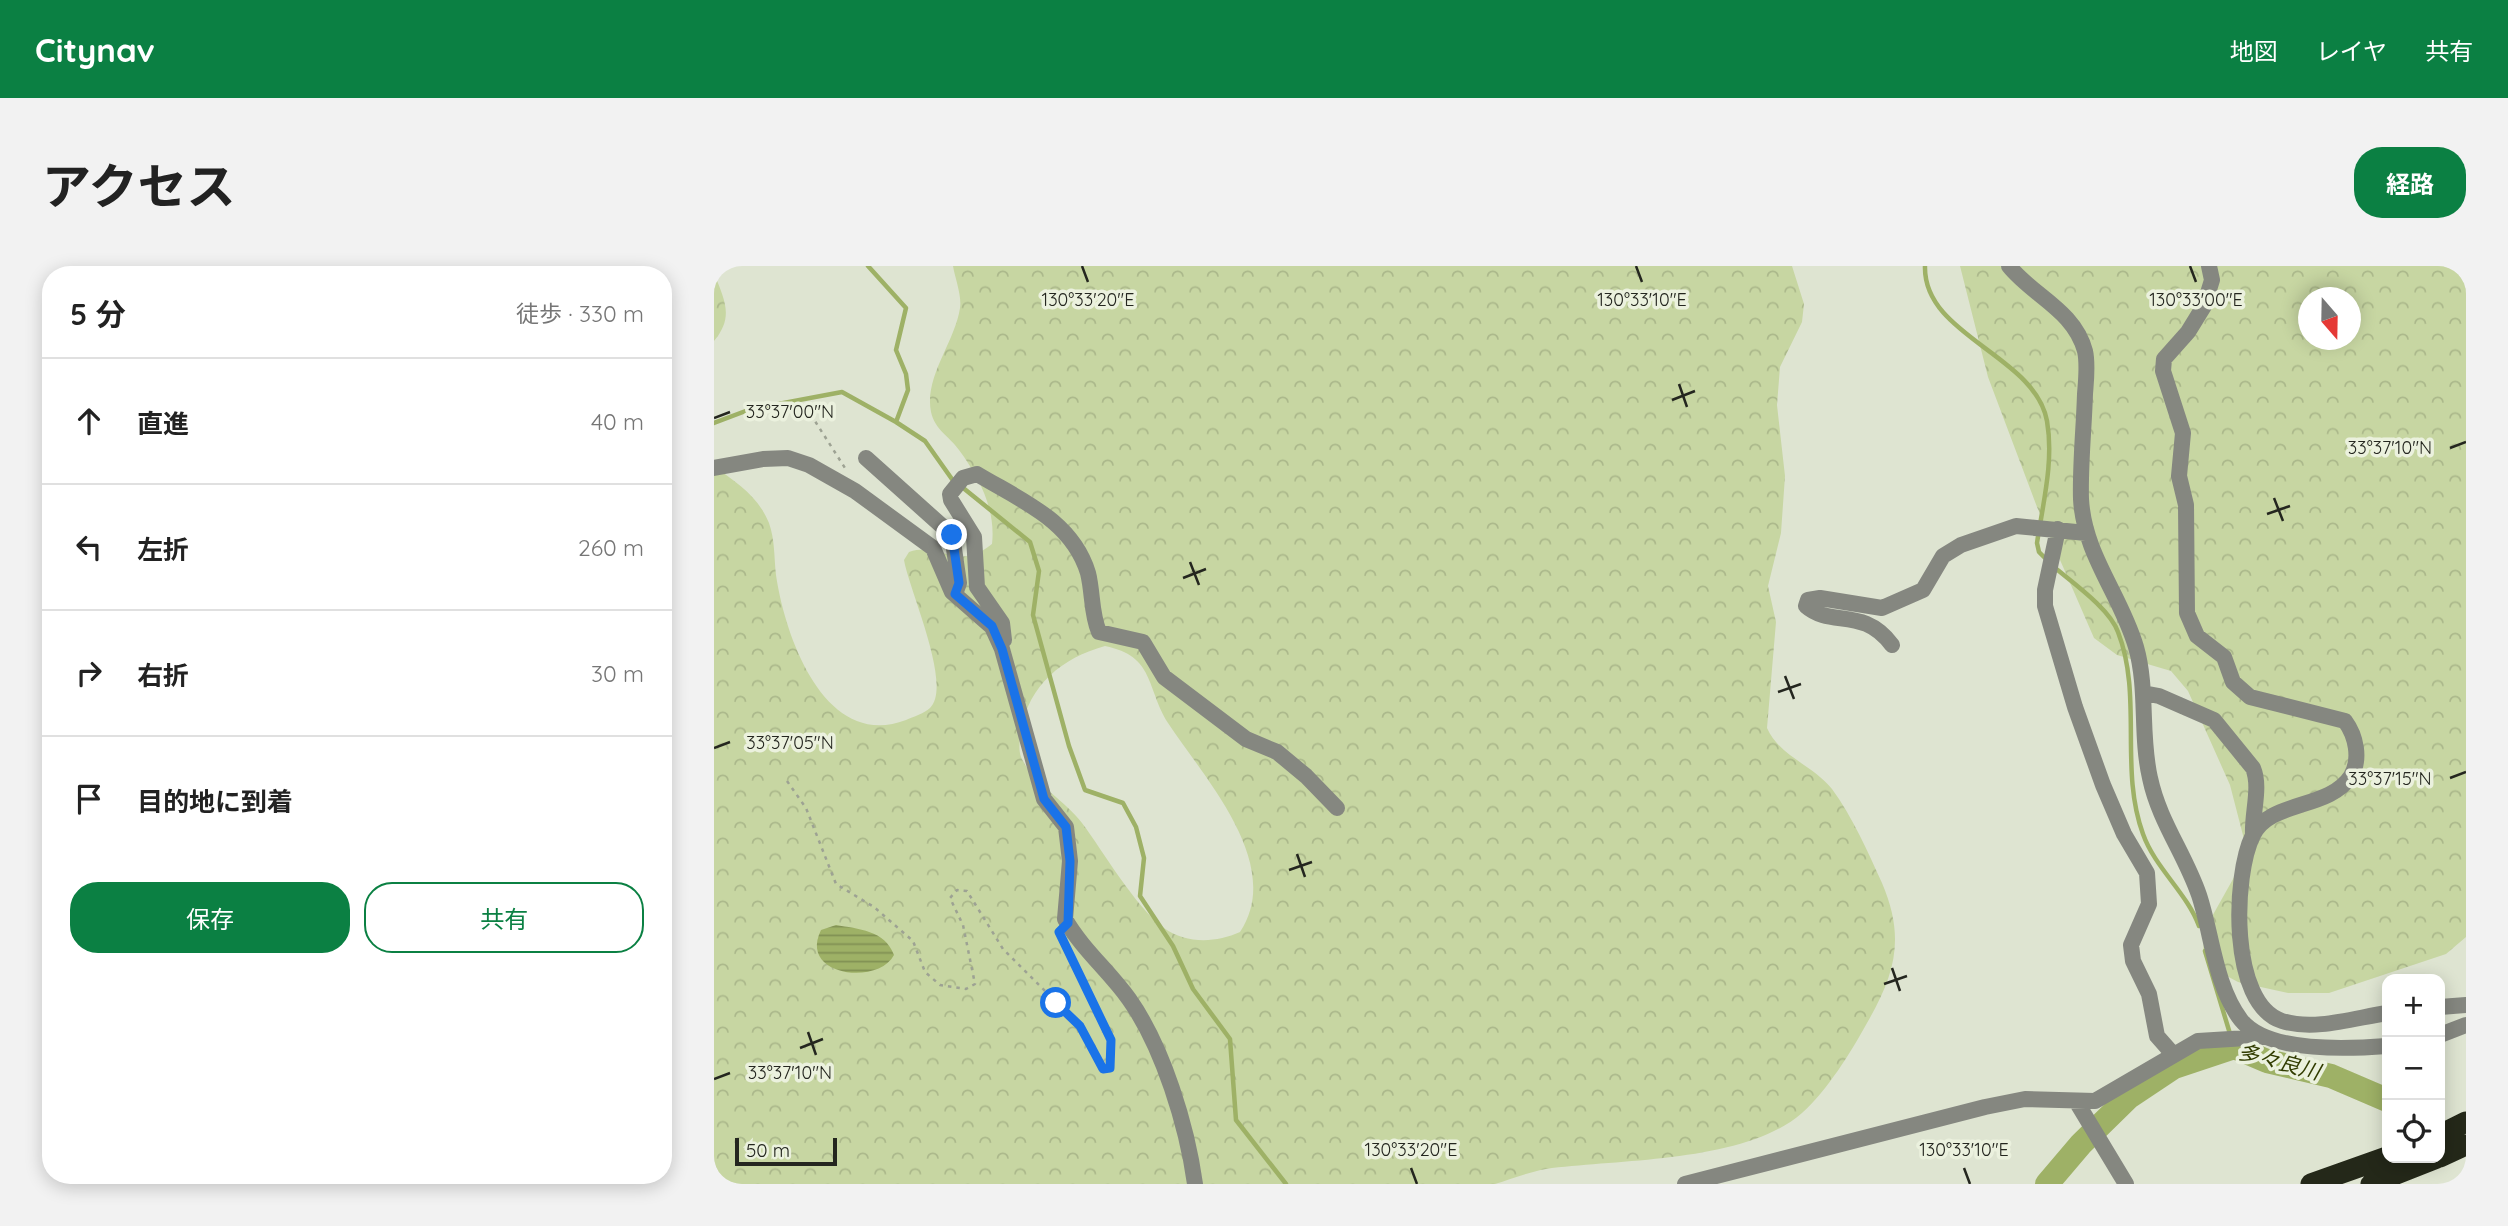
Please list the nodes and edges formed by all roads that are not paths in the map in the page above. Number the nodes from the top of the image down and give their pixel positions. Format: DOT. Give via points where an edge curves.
graph roads {
  1 [pos="2009,266"];
  2 [pos="2208,266"];
  3 [pos="866,458"];
  4 [pos="714,468"];
  5 [pos="2058,529"];
  6 [pos="2086,533"];
  7 [pos="955,594"];
  8 [pos="1892,645"];
  9 [pos="1002,649"];
  10 [pos="2143,692"];
  11 [pos="1337,808"];
  12 [pos="2253,834"];
  13 [pos="2466,1005"];
  14 [pos="2445,1007"];
  15 [pos="2382,1014"];
  16 [pos="2466,1025"];
  17 [pos="2445,1033"];
  18 [pos="2263,1037"];
  19 [pos="2382,1046"];
  20 [pos="2172,1053"];
  21 [pos="2076,1101"];
  22 [pos="2466,1122"];
  23 [pos="2447,1149"];
  24 [pos="2382,1159"];
  25 [pos="1195,1184"];
  26 [pos="1685,1184"];
  27 [pos="2126,1184"];
  28 [pos="2311,1184"];
  29 [pos="2371,1184"];
  1 -- 6 [label="street" via="2053,303 2074,327 2085,352 2081,499"];
  2 -- 12 [label="street" via="2212,280 2204,306 2164,359 2163,371 2183,433 2179,476 2186,505 2187,613 2197,636 2224,657 2233,682 2250,697 2345,721 2356,744 2353,773 2342,788 2289,808"];
  3 -- 7 [label="street" via="952,535 959,583"];
  4 -- 7 [label="street" via="788,458 808,465 855,491 933,548"];
  5 -- 6 [label="street"];
  5 -- 8 [label="street" via="2016,526 1961,545 1943,556 1923,590 1882,608 1808,600 1813,612 1864,621 1881,630"];
  5 -- 20 [label="street" via="2045,606 2103,785 2147,873 2149,904 2132,945 2133,961 2149,994 2157,1036"];
  6 -- 10 [label="street" via="2095,562 2122,606"];
  7 -- 9 [label="street" via="992,626"];
  9 -- 11 [label="street" via="1002,623 977,587 974,537 950,494 963,478 976,474 1055,521 1069,537 1088,573 1099,632 1143,642 1164,677 1247,739 1277,752"];
  9 -- 25 [label="street" via="1044,799 1066,827 1068,923 1129,999 1157,1048 1191,1156"];
  10 -- 12 [label="street" via="2214,720 2253,768 2257,777"];
  10 -- 18 [label="street" via="2149,776 2162,820 2198,892 2225,989 2241,1020"];
  12 -- 15 [label="street" via="2239,893 2245,974 2259,1003 2279,1020 2308,1026"];
  13 -- 14 [label="street"];
  16 -- 17 [label="street"];
  18 -- 19 [label="street" via="2291,1044"];
  18 -- 20 [label="street" via="2215,1038"];
  20 -- 21 [label="street" via="2095,1101"];
  21 -- 26 [label="street" via="2025,1099 1985,1107"];
  21 -- 27 [label="street"];
  22 -- 23 [label="highway"];
  23 -- 29 [label="highway"];
  24 -- 28 [label="highway"];
}
